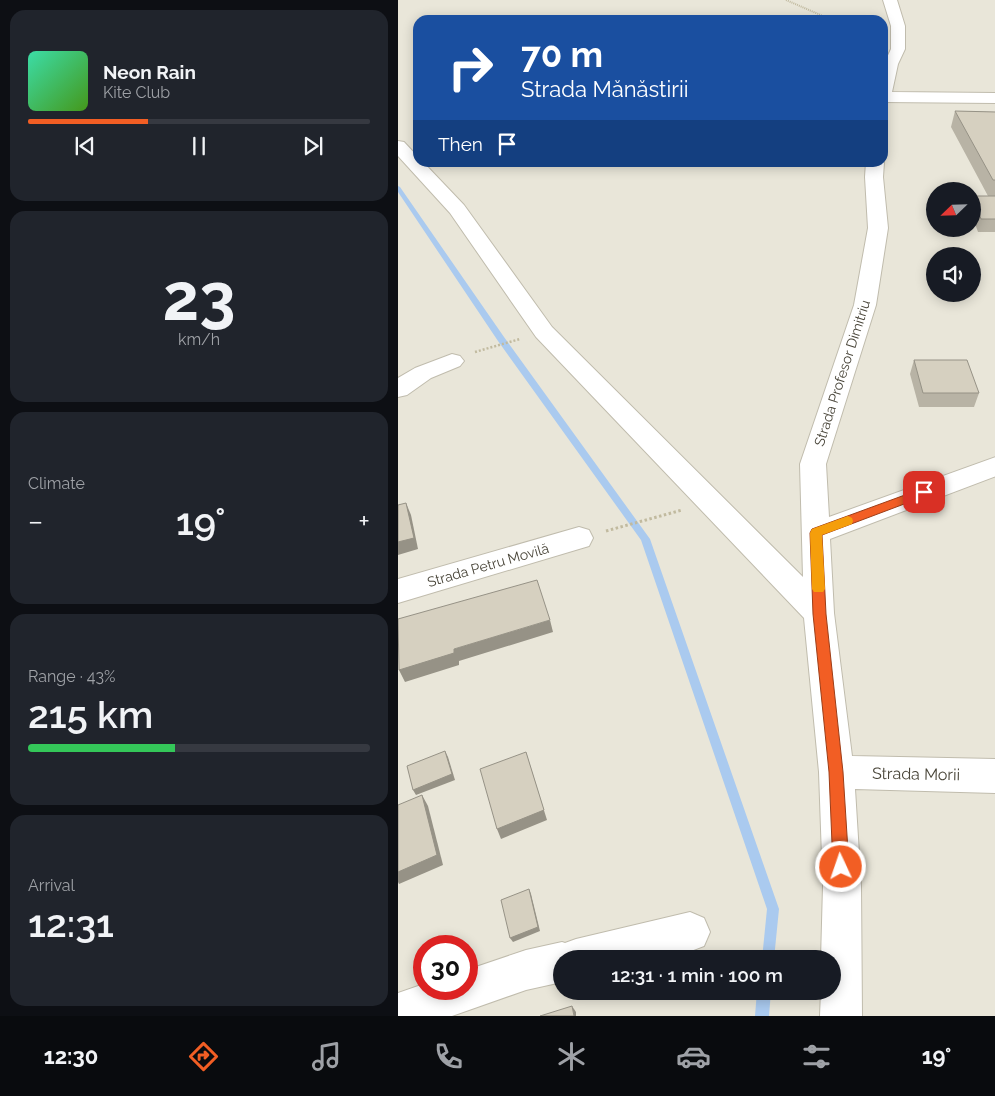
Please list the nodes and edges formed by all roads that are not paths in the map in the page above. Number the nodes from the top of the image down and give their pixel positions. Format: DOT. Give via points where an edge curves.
graph roads {
  1 [pos="890,0"];
  2 [pos="888,76"];
  3 [pos="888,97"];
  4 [pos="996,98"];
  5 [pos="398,146"];
  6 [pos="875,167"];
  7 [pos="404,168"];
  8 [pos="452,362"];
  9 [pos="398,389"];
  10 [pos="996,466"];
  11 [pos="816,533"];
  12 [pos="579,538"];
  13 [pos="398,591"];
  14 [pos="819,614"];
  15 [pos="836,772"];
  16 [pos="996,776"];
  17 [pos="690,932"];
  18 [pos="614,950"];
  19 [pos="553,964"];
  20 [pos="398,1014"];
  21 [pos="841,1016"];
  1 -- 2 [label="street" via="898,26 898,49"];
  3 -- 4 [label="street"];
  5 -- 7 [label="street"];
  6 -- 11 [label="street, Strada Profesor Dimitriu" via="878,228 865,305 812,464"];
  7 -- 14 [label="street" via="457,209 544,332"];
  8 -- 9 [label="street" via="424,372"];
  10 -- 11 [label="street"];
  11 -- 14 [label="street"];
  12 -- 13 [label="street, Strada Petru Movilă"];
  14 -- 15 [label="street"];
  15 -- 16 [label="street, Strada Morii"];
  15 -- 21 [label="street" via="842,886"];
  17 -- 18 [label="street"];
  19 -- 20 [label="street" via="526,970"];
}
